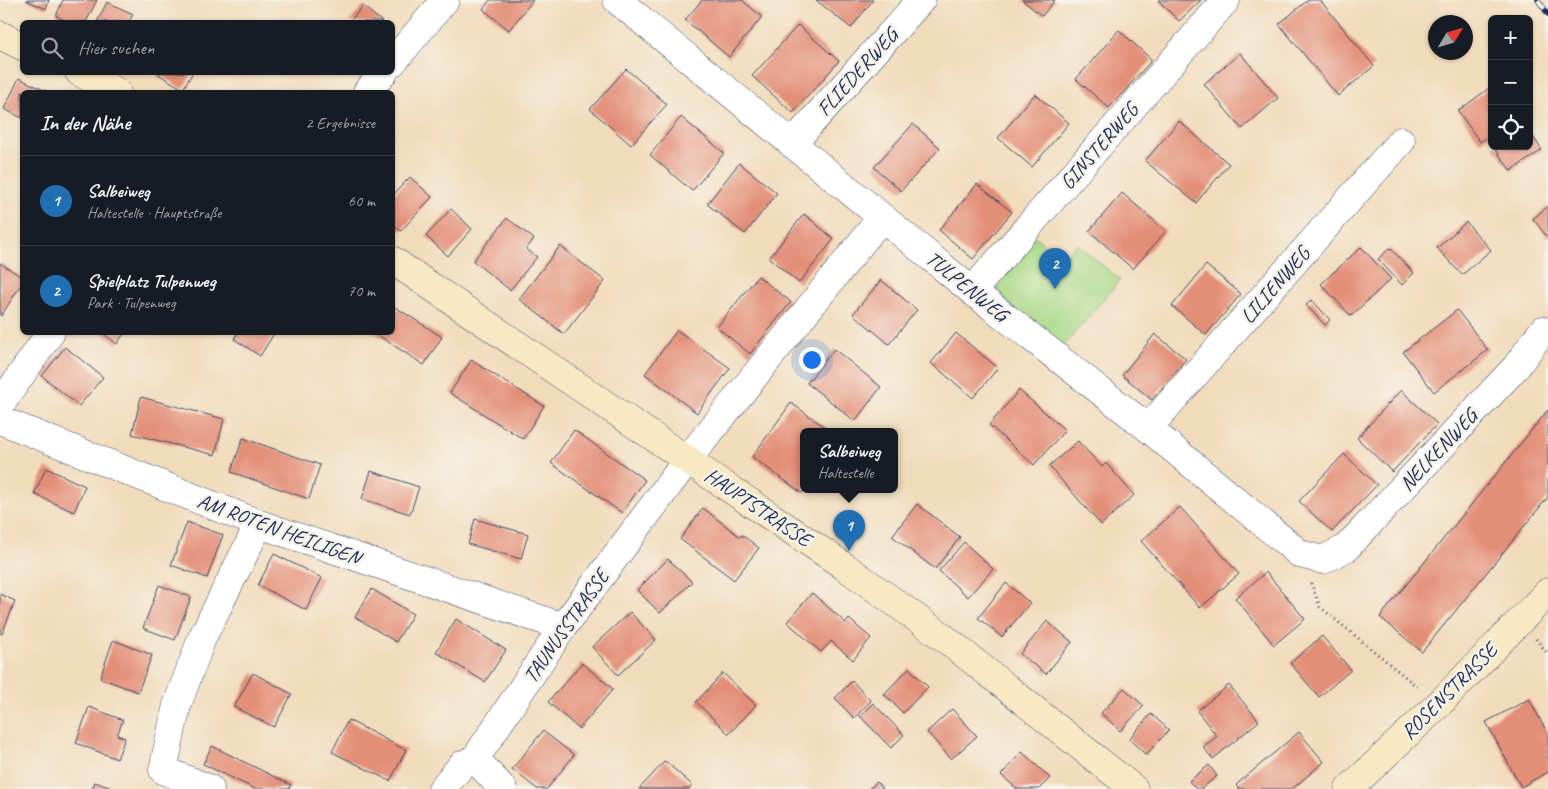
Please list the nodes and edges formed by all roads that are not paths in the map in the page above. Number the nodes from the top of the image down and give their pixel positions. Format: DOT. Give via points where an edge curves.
graph roads {
  1 [pos="445,0"];
  2 [pos="619,0"];
  3 [pos="921,0"];
  4 [pos="1226,0"];
  5 [pos="0,35"];
  6 [pos="20,45"];
  7 [pos="395,59"];
  8 [pos="85,75"];
  9 [pos="381,75"];
  10 [pos="114,90"];
  11 [pos="369,90"];
  12 [pos="1401,141"];
  13 [pos="792,144"];
  14 [pos="882,217"];
  15 [pos="395,262"];
  16 [pos="972,291"];
  17 [pos="1543,330"];
  18 [pos="49,335"];
  19 [pos="2,423"];
  20 [pos="1148,428"];
  21 [pos="688,459"];
  22 [pos="259,524"];
  23 [pos="1311,557"];
  24 [pos="1548,592"];
  25 [pos="563,626"];
  26 [pos="475,759"];
  27 [pos="210,789"];
  28 [pos="442,789"];
  29 [pos="502,789"];
  30 [pos="1134,789"];
  31 [pos="1349,789"];
  1 -- 7 [label="street"];
  2 -- 13 [label="street, TULPENWEG"];
  3 -- 13 [label="street, FLIEDERWEG"];
  4 -- 16 [label="street, GINSTERWEG"];
  5 -- 6 [label="street"];
  8 -- 10 [label="street"];
  9 -- 11 [label="street"];
  12 -- 20 [label="street, LILIENWEG"];
  13 -- 14 [label="street, TULPENWEG"];
  14 -- 16 [label="street, TULPENWEG"];
  14 -- 21 [label="street, TAUNUSSTRASSE"];
  15 -- 21 [label="street, HAUPTSTRASSE"];
  16 -- 20 [label="street, TULPENWEG"];
  17 -- 23 [label="street, NELKENWEG" via="1516,367 1346,548"];
  18 -- 19 [label="street"];
  19 -- 22 [label="street, AM ROTEN HEILIGEN"];
  20 -- 23 [label="street, TULPENWEG"];
  21 -- 25 [label="street, TAUNUSSTRASSE"];
  21 -- 30 [label="street, HAUPTSTRASSE" via="944,637"];
  22 -- 25 [label="street, AM ROTEN HEILIGEN"];
  22 -- 27 [label="street" via="202,638 177,705 163,770"];
  24 -- 31 [label="street, ROSENSTRASSE" via="1439,704"];
  25 -- 26 [label="street, TAUNUSSTRASSE"];
  26 -- 28 [label="street, TAUNUSSTRASSE" via="462,766"];
  26 -- 29 [label="street"];
}
